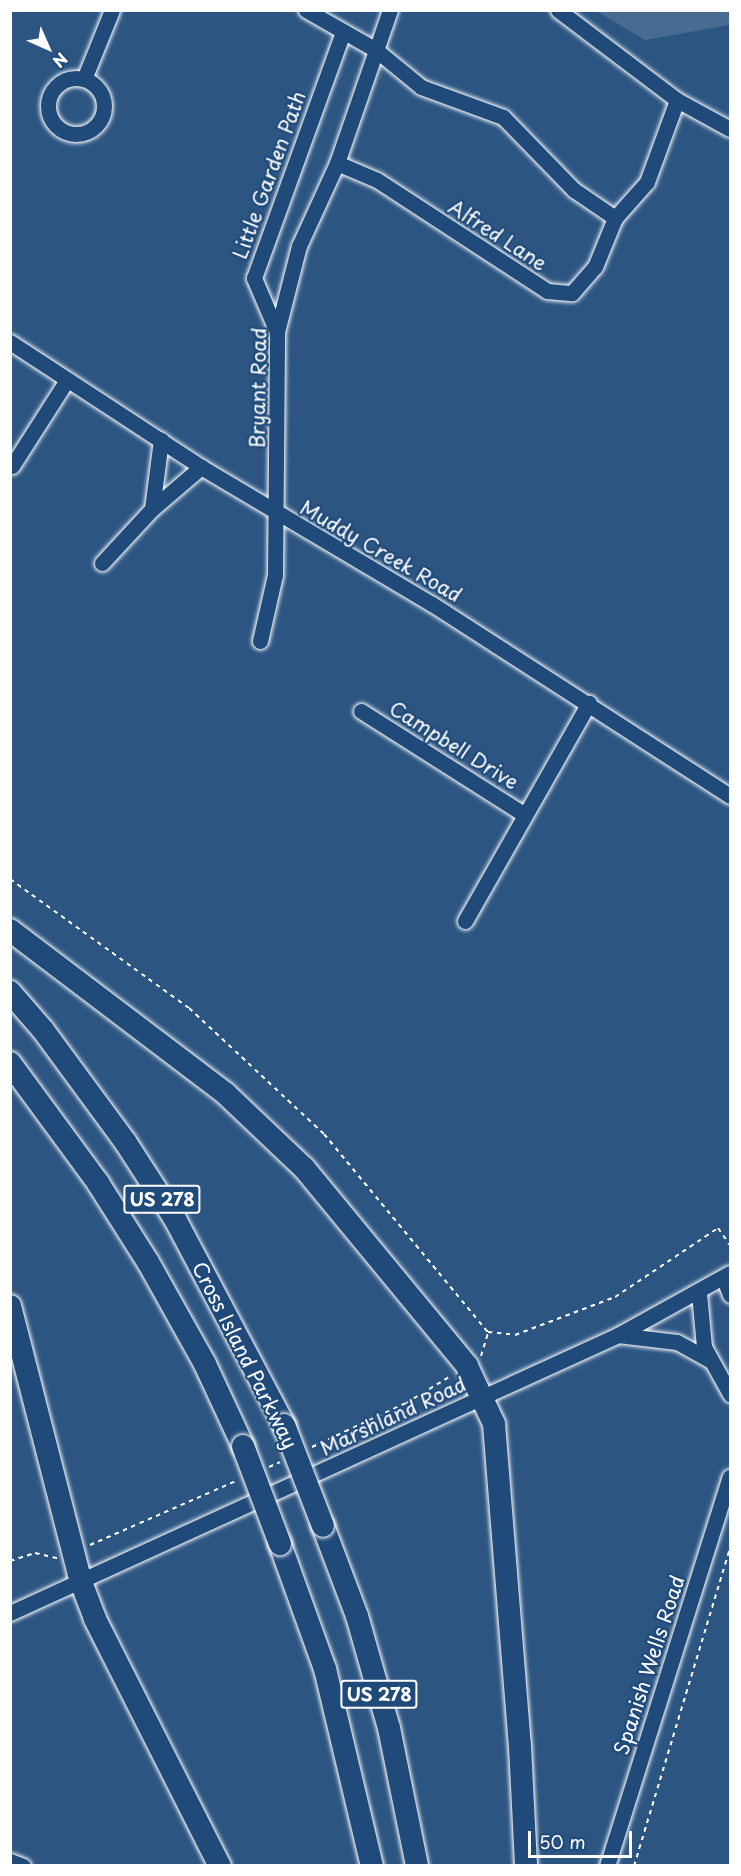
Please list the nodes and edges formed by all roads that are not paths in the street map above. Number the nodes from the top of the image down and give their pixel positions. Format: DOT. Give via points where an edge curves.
graph roads {
  1 [pos="112,10"];
  2 [pos="306,10"];
  3 [pos="390,10"];
  4 [pos="558,10"];
  5 [pos="343,32"];
  6 [pos="376,50"];
  7 [pos="84,79"];
  8 [pos="677,100"];
  9 [pos="730,129"];
  10 [pos="337,163"];
  11 [pos="615,218"];
  12 [pos="277,332"];
  13 [pos="10,342"];
  14 [pos="67,380"];
  15 [pos="161,440"];
  16 [pos="12,466"];
  17 [pos="201,467"];
  18 [pos="152,509"];
  19 [pos="274,513"];
  20 [pos="102,562"];
  21 [pos="260,641"];
  22 [pos="589,703"];
  23 [pos="361,711"];
  24 [pos="730,796"];
  25 [pos="525,815"];
  26 [pos="465,921"];
  27 [pos="10,930"];
  28 [pos="10,992"];
  29 [pos="10,1063"];
  30 [pos="727,1276"];
  31 [pos="699,1293"];
  32 [pos="730,1295"];
  33 [pos="10,1306"];
  34 [pos="618,1335"];
  35 [pos="710,1360"];
  36 [pos="730,1394"];
  37 [pos="483,1398"];
  38 [pos="730,1478"];
  39 [pos="81,1582"];
  40 [pos="10,1613"];
  41 [pos="10,1861"];
  42 [pos="23,1866"];
  43 [pos="220,1866"];
  44 [pos="372,1866"];
  45 [pos="417,1866"];
  46 [pos="526,1866"];
  47 [pos="608,1866"];
  1 -- 7 [label="street"];
  2 -- 5 [label="street"];
  3 -- 6 [label="street, Bryant Road"];
  4 -- 8 [label="street"];
  5 -- 6 [label="street"];
  5 -- 12 [label="street, Little Garden Path" via="254,278"];
  6 -- 10 [label="street, Bryant Road"];
  6 -- 11 [label="street" via="421,87 503,117 574,190"];
  8 -- 9 [label="street"];
  8 -- 11 [label="street, Alfred Lane" via="647,182"];
  10 -- 11 [label="street, Alfred Lane" via="377,180 547,291 572,293 595,267"];
  10 -- 12 [label="street, Bryant Road" via="299,246"];
  12 -- 19 [label="street, Bryant Road" via="279,435"];
  13 -- 14 [label="street, Muddy Creek Road"];
  14 -- 15 [label="street, Muddy Creek Road"];
  14 -- 16 [label="street"];
  15 -- 17 [label="street, Muddy Creek Road"];
  15 -- 18 [label="street"];
  17 -- 18 [label="street"];
  17 -- 19 [label="street, Muddy Creek Road"];
  18 -- 20 [label="street"];
  19 -- 21 [label="street, Bryant Road" via="274,575"];
  19 -- 22 [label="street, Muddy Creek Road" via="432,604"];
  22 -- 24 [label="street, Muddy Creek Road"];
  22 -- 25 [label="street, Campbell Drive"];
  23 -- 25 [label="street, Campbell Drive"];
  25 -- 26 [label="street, Campbell Drive"];
  27 -- 37 [label="highway" via="226,1094 304,1168 467,1366"];
  28 -- 45 [label="highway, Cross Island Parkway / US 278, bridge" via="43,1030 126,1143 175,1219 284,1425 357,1616 386,1717"];
  29 -- 44 [label="highway, Cross Island Parkway / US 278, bridge" via="98,1183 148,1263 206,1364 243,1446 325,1669"];
  30 -- 31 [label="street, Marshland Road"];
  30 -- 32 [label="street"];
  31 -- 34 [label="street, Marshland Road"];
  31 -- 35 [label="street" via="700,1329"];
  33 -- 39 [label="highway"];
  34 -- 35 [label="street" via="677,1342"];
  34 -- 37 [label="street, Marshland Road"];
  35 -- 36 [label="street"];
  37 -- 39 [label="street, Marshland Road"];
  37 -- 46 [label="highway" via="494,1424"];
  38 -- 47 [label="street, Spanish Wells Road"];
  39 -- 40 [label="street, Marshland Road"];
  39 -- 43 [label="highway" via="95,1619"];
  41 -- 42 [label="street"];
}
